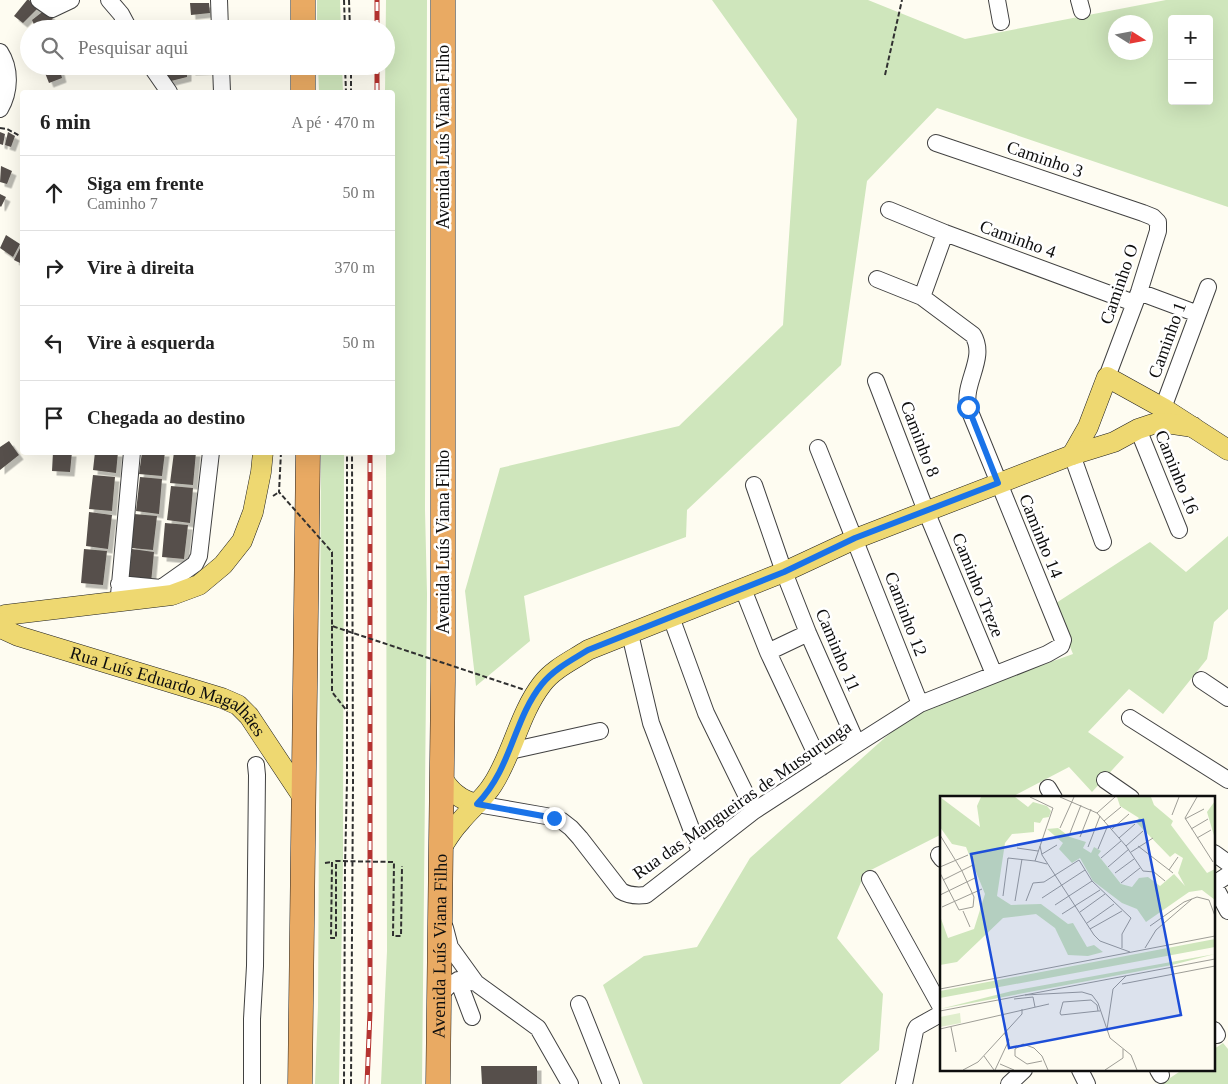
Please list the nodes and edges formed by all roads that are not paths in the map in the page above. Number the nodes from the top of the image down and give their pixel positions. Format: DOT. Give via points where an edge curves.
graph roads {
  1 [pos="39,0"];
  2 [pos="71,0"];
  3 [pos="109,0"];
  4 [pos="219,0"];
  5 [pos="303,0"];
  6 [pos="443,0"];
  7 [pos="996,0"];
  8 [pos="124,20"];
  9 [pos="220,20"];
  10 [pos="303,20"];
  11 [pos="1001,22"];
  12 [pos="0,52"];
  13 [pos="158,75"];
  14 [pos="223,75"];
  15 [pos="299,75"];
  16 [pos="302,75"];
  17 [pos="169,90"];
  18 [pos="227,90"];
  19 [pos="293,90"];
  20 [pos="303,90"];
  21 [pos="0,108"];
  22 [pos="936,143"];
  23 [pos="889,210"];
  24 [pos="1142,213"];
  25 [pos="946,233"];
  26 [pos="877,279"];
  27 [pos="1208,287"];
  28 [pos="922,296"];
  29 [pos="1136,297"];
  30 [pos="1198,314"];
  31 [pos="1107,377"];
  32 [pos="876,381"];
  33 [pos="1151,421"];
  34 [pos="1088,427"];
  35 [pos="1109,444"];
  36 [pos="818,448"];
  37 [pos="1228,450"];
  38 [pos="132,455"];
  39 [pos="211,455"];
  40 [pos="263,455"];
  41 [pos="308,455"];
  42 [pos="1072,455"];
  43 [pos="998,483"];
  44 [pos="754,485"];
  45 [pos="926,511"];
  46 [pos="1179,530"];
  47 [pos="855,538"];
  48 [pos="1104,542"];
  49 [pos="784,572"];
  50 [pos="743,589"];
  51 [pos="119,593"];
  52 [pos="671,617"];
  53 [pos="0,622"];
  54 [pos="808,633"];
  55 [pos="630,634"];
  56 [pos="768,652"];
  57 [pos="1047,654"];
  58 [pos="994,674"];
  59 [pos="1201,680"];
  60 [pos="1228,698"];
  61 [pos="920,704"];
  62 [pos="1130,718"];
  63 [pos="600,731"];
  64 [pos="857,744"];
  65 [pos="270,748"];
  66 [pos="510,751"];
  67 [pos="822,767"];
  68 [pos="442,777"];
  69 [pos="1104,780"];
  70 [pos="1228,780"];
  71 [pos="1128,796"];
  72 [pos="304,799"];
  73 [pos="477,804"];
  74 [pos="754,811"];
  75 [pos="440,850"];
  76 [pos="700,852"];
  77 [pos="1216,854"];
  78 [pos="1228,862"];
  79 [pos="1228,875"];
  80 [pos="870,880"];
  81 [pos="1216,884"];
  82 [pos="1216,889"];
  83 [pos="439,898"];
  84 [pos="1228,910"];
  85 [pos="458,980"];
  86 [pos="476,983"];
  87 [pos="438,997"];
  88 [pos="579,1004"];
  89 [pos="940,1005"];
  90 [pos="940,1014"];
  91 [pos="472,1017"];
  92 [pos="1022,1072"];
  93 [pos="1081,1072"];
  94 [pos="252,1084"];
  95 [pos="300,1084"];
  96 [pos="438,1084"];
  97 [pos="570,1084"];
  98 [pos="611,1084"];
  99 [pos="904,1084"];
  100 [pos="1009,1084"];
  101 [pos="1087,1084"];
  1 -- 2 [label="street" via="52,9"];
  3 -- 8 [label="street"];
  4 -- 9 [label="street"];
  5 -- 10 [label="highway"];
  6 -- 68 [label="highway, Avenida Luís Viana Filho"];
  7 -- 11 [label="street"];
  12 -- 21 [label="street" via="7,72 8,89"];
  13 -- 17 [label="street"];
  14 -- 18 [label="street"];
  15 -- 19 [label="street"];
  16 -- 20 [label="highway"];
  22 -- 24 [label="street, Caminho 3"];
  23 -- 25 [label="street, Caminho 4"];
  24 -- 29 [label="street, Caminho O" via="1153,217 1159,226"];
  25 -- 28 [label="street"];
  25 -- 29 [label="street, Caminho 4"];
  26 -- 28 [label="street"];
  27 -- 30 [label="street, Caminho 1"];
  28 -- 43 [label="street, Caminho 14" via="973,335 977,342 978,353 967,391 968,407"];
  29 -- 30 [label="street, Caminho 4"];
  29 -- 31 [label="street, Caminho O"];
  30 -- 33 [label="street, Caminho 1"];
  31 -- 33 [label="main road"];
  31 -- 34 [label="main road"];
  32 -- 45 [label="street, Caminho 8"];
  33 -- 35 [label="main road"];
  33 -- 37 [label="main road" via="1193,428"];
  33 -- 46 [label="street, Caminho 16"];
  34 -- 35 [label="main road" via="1097,440"];
  34 -- 42 [label="main road"];
  35 -- 42 [label="main road"];
  36 -- 47 [label="street, Caminho 12"];
  38 -- 51 [label="street"];
  39 -- 51 [label="street" via="197,561 161,588"];
  40 -- 51 [label="main road, Rua Luís Eduardo Magalhães" via="249,527 223,565 199,585 179,593"];
  41 -- 72 [label="highway"];
  42 -- 43 [label="main road"];
  42 -- 48 [label="street"];
  43 -- 45 [label="main road"];
  43 -- 57 [label="street, Caminho 14" via="1063,642"];
  44 -- 49 [label="street, Caminho 11"];
  45 -- 47 [label="main road"];
  45 -- 58 [label="street, Caminho Treze"];
  47 -- 49 [label="main road"];
  47 -- 61 [label="street, Caminho 12"];
  49 -- 50 [label="main road"];
  49 -- 54 [label="street, Caminho 11"];
  50 -- 52 [label="main road"];
  50 -- 56 [label="street"];
  51 -- 53 [label="main road, Rua Luís Eduardo Magalhães" via="5,615"];
  52 -- 55 [label="main road"];
  52 -- 74 [label="street" via="706,712"];
  53 -- 65 [label="main road, Rua Luís Eduardo Magalhães" via="3,630 18,636 238,705 250,716"];
  54 -- 56 [label="street"];
  54 -- 64 [label="street, Caminho 11"];
  55 -- 66 [label="main road" via="588,650 542,683 528,706"];
  55 -- 76 [label="street" via="656,739"];
  56 -- 67 [label="street"];
  57 -- 58 [label="street, Rua das Mangueiras de Mussurunga"];
  58 -- 61 [label="street, Rua das Mangueiras de Mussurunga"];
  59 -- 60 [label="street"];
  61 -- 64 [label="street, Rua das Mangueiras de Mussurunga"];
  62 -- 70 [label="street"];
  63 -- 66 [label="street"];
  64 -- 67 [label="street, Rua das Mangueiras de Mussurunga"];
  65 -- 72 [label="main road, Rua Luís Eduardo Magalhães"];
  65 -- 94 [label="street" via="256,770"];
  66 -- 73 [label="main road" via="494,783"];
  67 -- 74 [label="street, Rua das Mangueiras de Mussurunga"];
  68 -- 73 [label="main road" via="459,798"];
  68 -- 75 [label="highway, Avenida Luís Viana Filho"];
  69 -- 71 [label="street"];
  72 -- 95 [label="highway"];
  73 -- 75 [label="main road"];
  73 -- 76 [label="street, Rua das Mangueiras de Mussurunga" via="562,821 576,833 622,891 635,896 646,894"];
  74 -- 76 [label="street, Rua das Mangueiras de Mussurunga"];
  75 -- 83 [label="highway, Avenida Luís Viana Filho"];
  77 -- 78 [label="street"];
  79 -- 81 [label="street"];
  80 -- 89 [label="street"];
  82 -- 84 [label="street"];
  83 -- 86 [label="street" via="450,946"];
  83 -- 87 [label="highway, Avenida Luís Viana Filho"];
  85 -- 86 [label="street"];
  85 -- 87 [label="street" via="451,982"];
  85 -- 91 [label="street"];
  86 -- 97 [label="street" via="538,1028"];
  87 -- 96 [label="highway, Avenida Luís Viana Filho"];
  88 -- 98 [label="street"];
  90 -- 99 [label="street" via="917,1027"];
  92 -- 100 [label="street"];
  93 -- 101 [label="street"];
}
